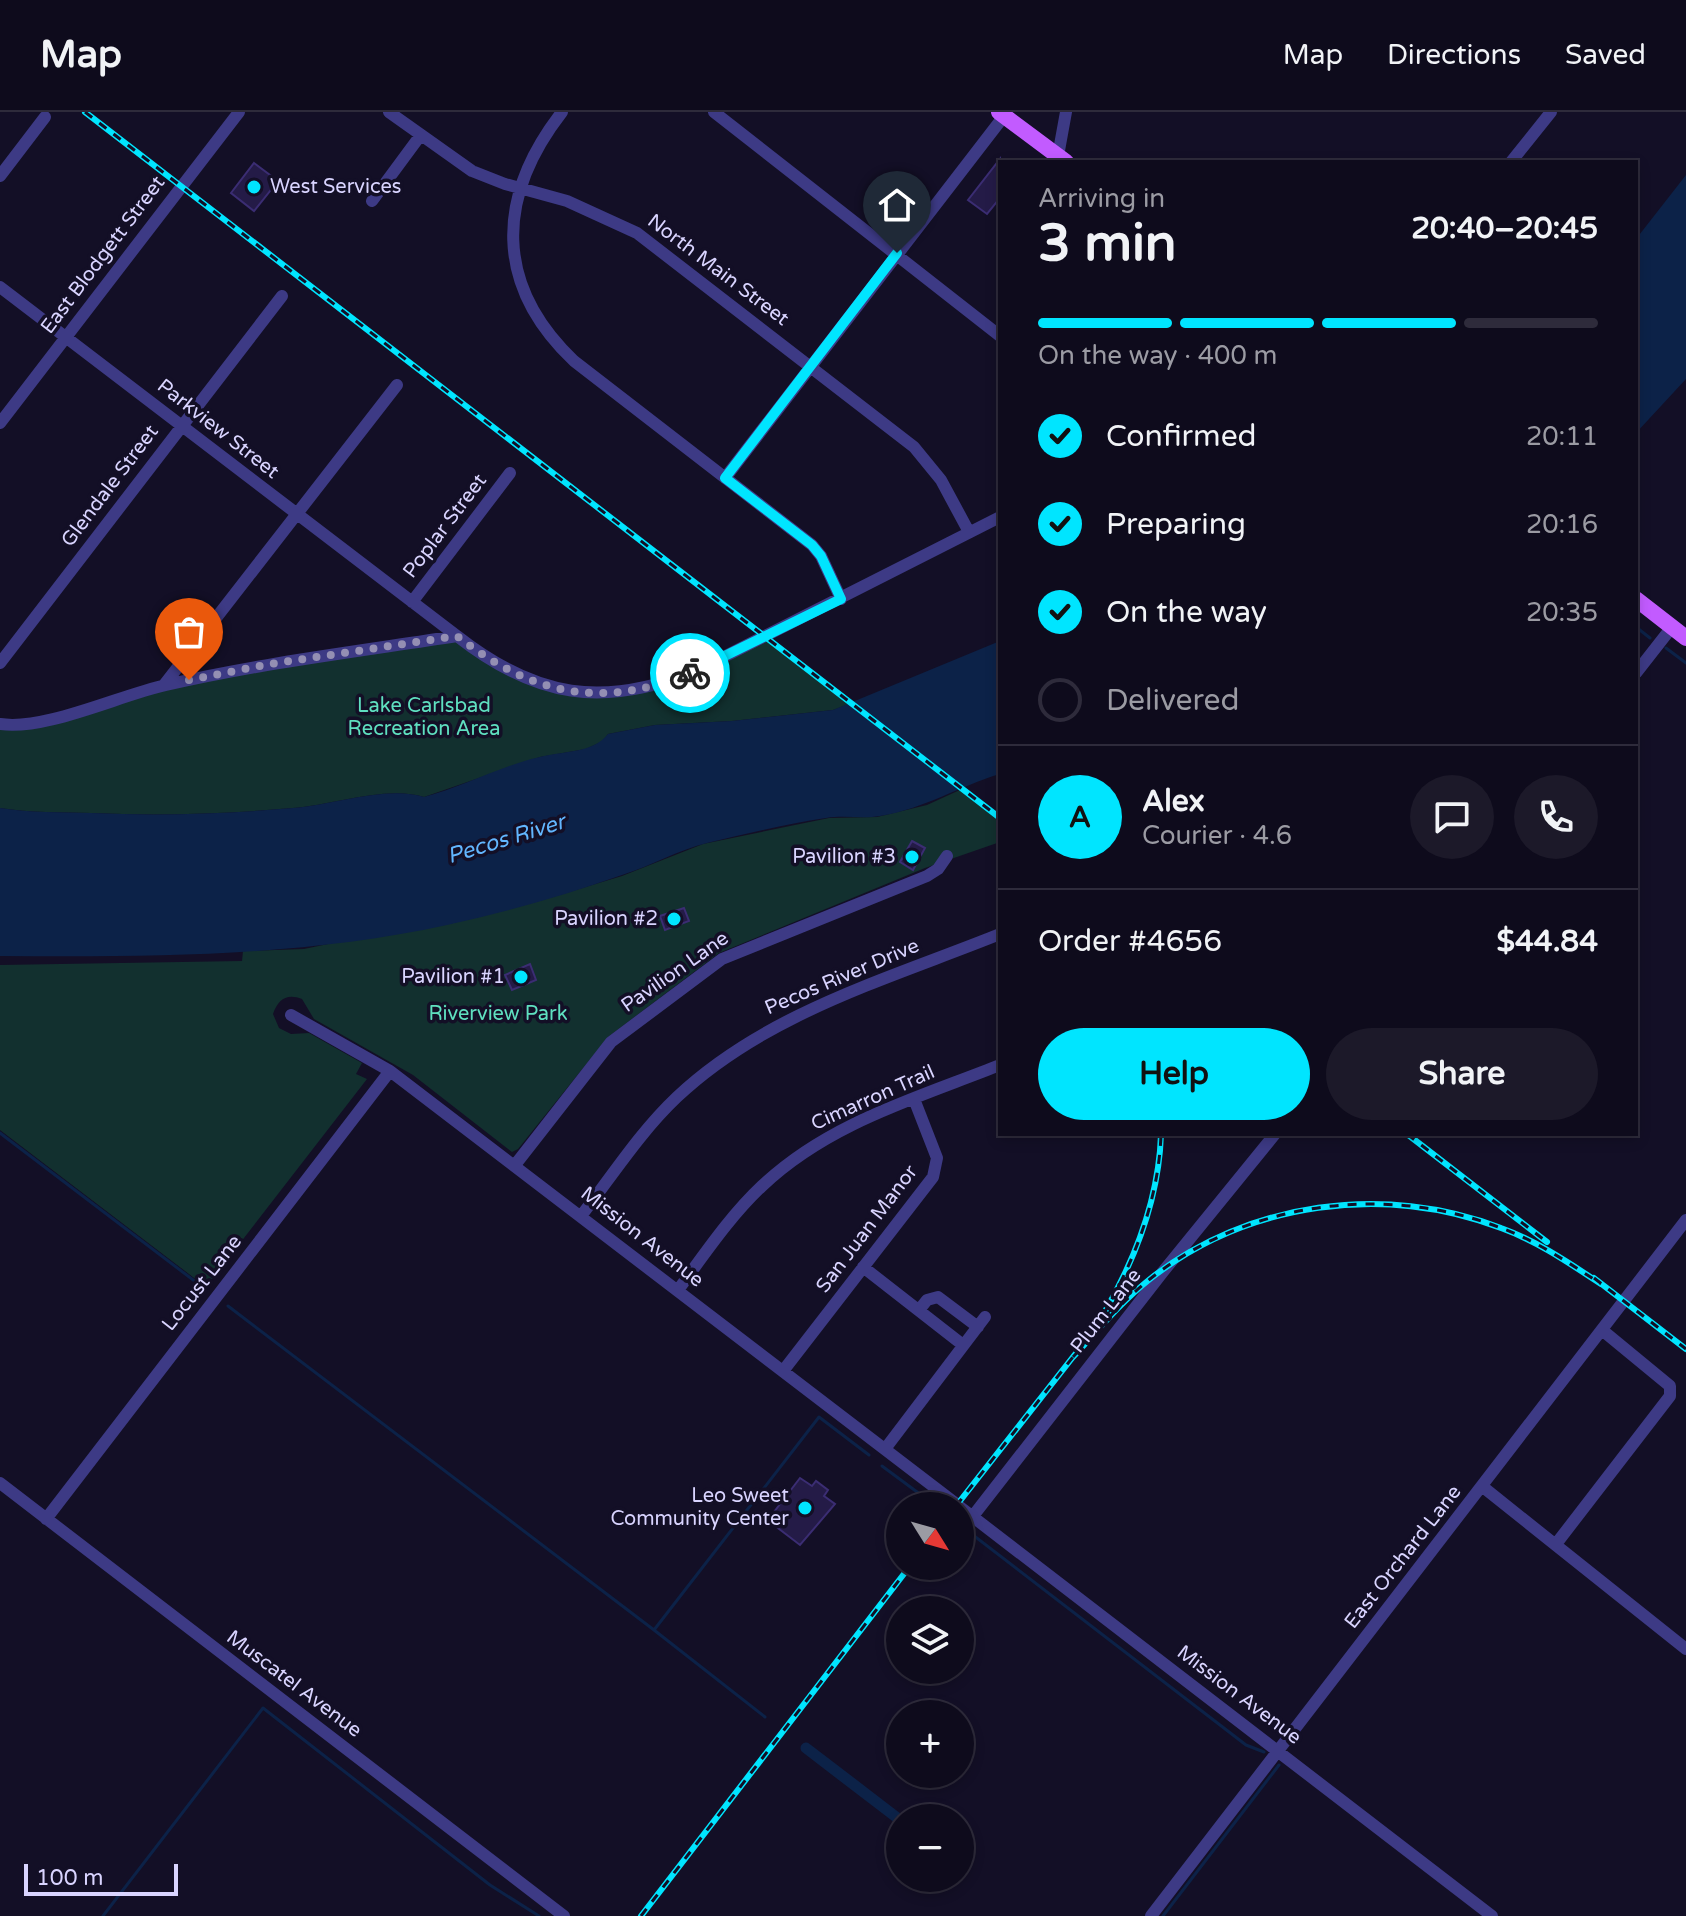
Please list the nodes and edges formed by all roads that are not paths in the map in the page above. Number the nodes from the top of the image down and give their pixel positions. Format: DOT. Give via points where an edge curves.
graph roads {
  1 [pos="239,112"];
  2 [pos="389,112"];
  3 [pos="562,112"];
  4 [pos="714,112"];
  5 [pos="1066,112"];
  6 [pos="1551,112"];
  7 [pos="1001,114"];
  8 [pos="45,117"];
  9 [pos="420,136"];
  10 [pos="1062,159"];
  11 [pos="1513,160"];
  12 [pos="0,176"];
  13 [pos="519,188"];
  14 [pos="372,201"];
  15 [pos="897,253"];
  16 [pos="0,287"];
  17 [pos="282,296"];
  18 [pos="998,334"];
  19 [pos="66,338"];
  20 [pos="811,366"];
  21 [pos="397,385"];
  22 [pos="0,423"];
  23 [pos="181,426"];
  24 [pos="510,473"];
  25 [pos="725,478"];
  26 [pos="296,515"];
  27 [pos="998,518"];
  28 [pos="969,532"];
  29 [pos="841,599"];
  30 [pos="1638,601"];
  31 [pos="412,602"];
  32 [pos="1672,627"];
  33 [pos="457,636"];
  34 [pos="1686,638"];
  35 [pos="0,663"];
  36 [pos="1638,670"];
  37 [pos="164,685"];
  38 [pos="0,724"];
  39 [pos="947,856"];
  40 [pos="998,935"];
  41 [pos="291,1015"];
  42 [pos="998,1066"];
  43 [pos="390,1071"];
  44 [pos="914,1099"];
  45 [pos="1273,1136"];
  46 [pos="515,1165"];
  47 [pos="581,1216"];
  48 [pos="1686,1220"];
  49 [pos="863,1267"];
  50 [pos="678,1290"];
  51 [pos="919,1310"];
  52 [pos="1602,1330"];
  53 [pos="963,1345"];
  54 [pos="783,1371"];
  55 [pos="885,1449"];
  56 [pos="0,1483"];
  57 [pos="1483,1487"];
  58 [pos="942,1492"];
  59 [pos="974,1515"];
  60 [pos="974,1517"];
  61 [pos="46,1519"];
  62 [pos="1556,1544"];
  63 [pos="1686,1649"];
  64 [pos="1279,1751"];
  65 [pos="564,1916"];
  66 [pos="1151,1916"];
  67 [pos="1492,1916"];
  1 -- 19 [label="street, East Blodgett Street"];
  2 -- 9 [label="street, North Main Street"];
  3 -- 13 [label="street" via="533,153"];
  4 -- 15 [label="street"];
  5 -- 10 [label="street"];
  6 -- 11 [label="street"];
  7 -- 10 [label="main road"];
  7 -- 15 [label="street"];
  8 -- 12 [label="street"];
  9 -- 13 [label="street, North Main Street" via="472,171"];
  9 -- 14 [label="street"];
  13 -- 20 [label="street, North Main Street" via="567,201 637,233"];
  13 -- 25 [label="street" via="513,228 516,261 529,306 547,334 574,361"];
  15 -- 18 [label="street"];
  15 -- 20 [label="street"];
  16 -- 19 [label="street, Parkview Street"];
  17 -- 23 [label="street, Glendale Street"];
  19 -- 22 [label="street, East Blodgett Street"];
  19 -- 23 [label="street, Parkview Street"];
  20 -- 25 [label="street"];
  20 -- 28 [label="street, North Main Street" via="914,447 941,480"];
  21 -- 26 [label="street"];
  23 -- 26 [label="street, Parkview Street"];
  23 -- 35 [label="street, Glendale Street"];
  24 -- 31 [label="street, Poplar Street"];
  25 -- 29 [label="street" via="812,545"];
  26 -- 31 [label="street, Parkview Street"];
  26 -- 37 [label="street"];
  27 -- 28 [label="street, Parkview Street"];
  28 -- 29 [label="street, Parkview Street"];
  29 -- 33 [label="street, Parkview Street" via="696,671 632,691 542,685 506,672"];
  30 -- 32 [label="main road"];
  31 -- 33 [label="street, Parkview Street"];
  32 -- 34 [label="main road"];
  32 -- 36 [label="street"];
  33 -- 37 [label="street"];
  37 -- 38 [label="street" via="34,722"];
  39 -- 46 [label="street, Pavilion Lane" via="927,876 722,959 611,1042"];
  40 -- 47 [label="street, Pecos River Drive" via="798,1014 751,1040 677,1097"];
  41 -- 43 [label="street, Mission Avenue"];
  42 -- 44 [label="street, Cimarron Trail"];
  43 -- 46 [label="street, Mission Avenue"];
  43 -- 61 [label="street, Locust Lane"];
  44 -- 49 [label="street, San Juan Manor" via="937,1169"];
  44 -- 50 [label="street, Cimarron Trail" via="833,1133 783,1167 746,1202"];
  45 -- 59 [label="street, Plum Lane"];
  46 -- 47 [label="street, Mission Avenue"];
  47 -- 50 [label="street, Mission Avenue"];
  48 -- 52 [label="street, East Orchard Lane"];
  49 -- 51 [label="street"];
  49 -- 54 [label="street, San Juan Manor"];
  50 -- 54 [label="street, Mission Avenue"];
  51 -- 53 [label="street"];
  51 -- 53 [label="street" via="938,1297 981,1322"];
  52 -- 57 [label="street, East Orchard Lane"];
  52 -- 62 [label="street" via="1670,1386 1670,1396"];
  53 -- 55 [label="street"];
  54 -- 55 [label="street, Mission Avenue"];
  55 -- 58 [label="street, Mission Avenue"];
  56 -- 61 [label="street, Muscatel Avenue"];
  57 -- 62 [label="street"];
  57 -- 64 [label="street, East Orchard Lane"];
  60 -- 64 [label="street, Mission Avenue"];
  61 -- 65 [label="street, Muscatel Avenue"];
  62 -- 63 [label="street"];
  64 -- 66 [label="street, East Orchard Lane"];
  64 -- 67 [label="street, Mission Avenue"];
}
